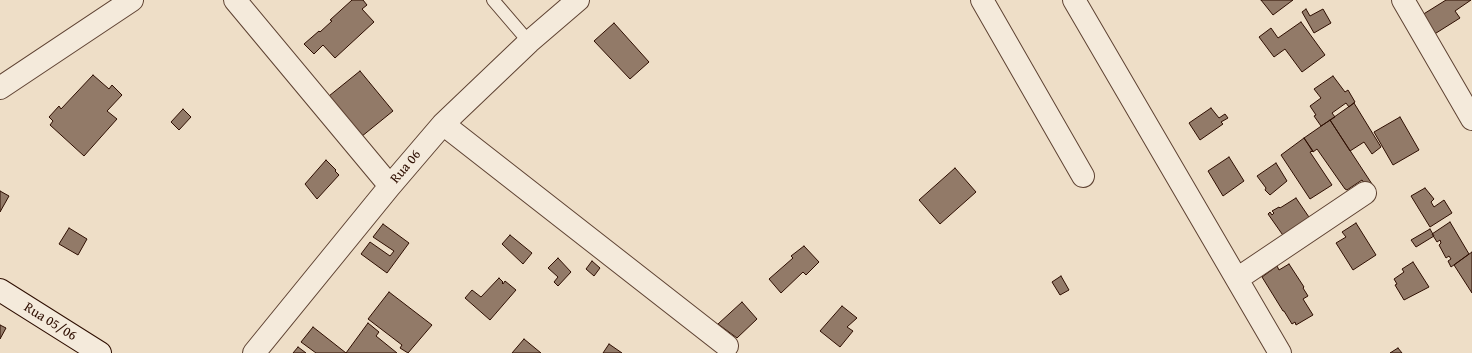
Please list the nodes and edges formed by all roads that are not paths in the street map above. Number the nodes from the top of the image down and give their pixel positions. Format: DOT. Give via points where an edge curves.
graph roads {
  1 [pos="132,0"];
  2 [pos="235,0"];
  3 [pos="493,0"];
  4 [pos="578,0"];
  5 [pos="982,0"];
  6 [pos="1074,0"];
  7 [pos="1403,0"];
  8 [pos="528,42"];
  9 [pos="0,88"];
  10 [pos="1472,119"];
  11 [pos="443,124"];
  12 [pos="1083,176"];
  13 [pos="390,186"];
  14 [pos="1364,193"];
  15 [pos="1237,279"];
  16 [pos="0,290"];
  17 [pos="727,346"];
  18 [pos="89,350"];
  19 [pos="254,353"];
  20 [pos="1280,353"];
  1 -- 9 [label="street"];
  2 -- 13 [label="street"];
  3 -- 8 [label="lane"];
  4 -- 8 [label="street, Rua 06"];
  5 -- 12 [label="street"];
  6 -- 15 [label="street"];
  7 -- 10 [label="street"];
  8 -- 11 [label="street, Rua 06"];
  11 -- 13 [label="street, Rua 06"];
  11 -- 17 [label="street"];
  13 -- 19 [label="street, Rua 06"];
  14 -- 15 [label="street"];
  15 -- 20 [label="street"];
  16 -- 18 [label="street, Rua 05/06"];
}
